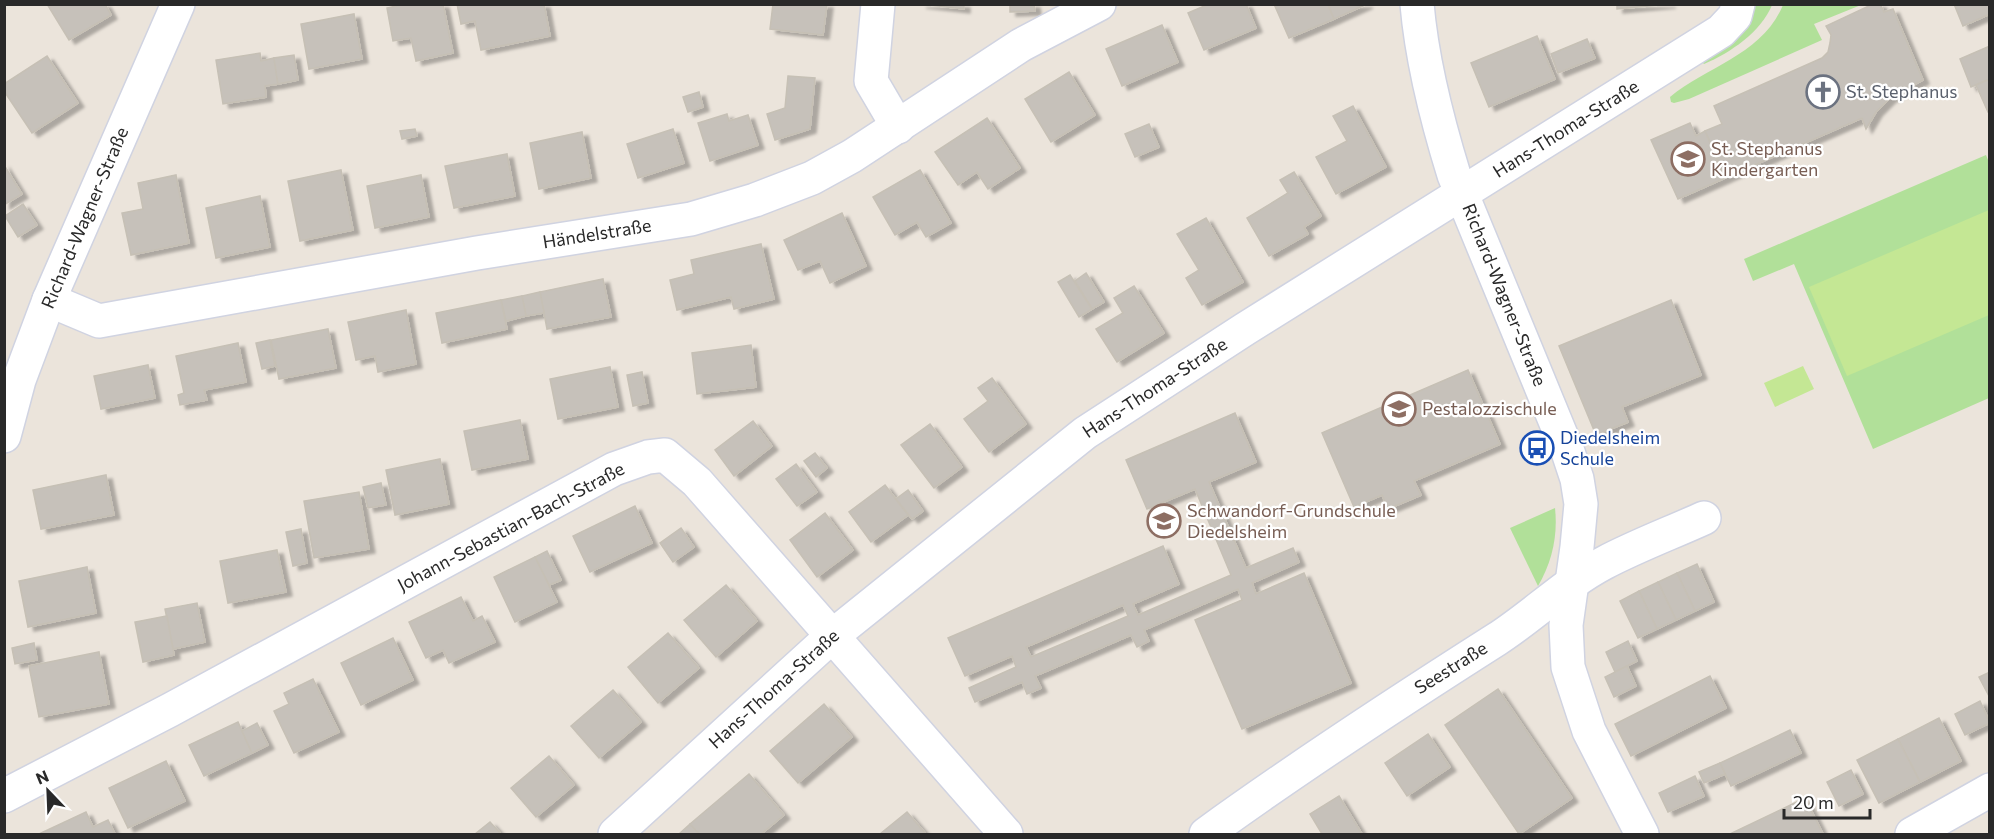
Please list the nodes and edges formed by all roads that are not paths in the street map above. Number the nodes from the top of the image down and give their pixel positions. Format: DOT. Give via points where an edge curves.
graph roads {
  1 [pos="178,4"];
  2 [pos="878,4"];
  3 [pos="1099,4"];
  4 [pos="1417,4"];
  5 [pos="1738,4"];
  6 [pos="898,127"];
  7 [pos="1462,194"];
  8 [pos="49,300"];
  9 [pos="4,436"];
  10 [pos="1704,518"];
  11 [pos="1571,584"];
  12 [pos="831,637"];
  13 [pos="1989,790"];
  14 [pos="4,796"];
  15 [pos="615,834"];
  16 [pos="1006,834"];
  17 [pos="1206,834"];
  18 [pos="1642,834"];
  19 [pos="1912,834"];
  1 -- 8 [label="street, Richard-Wagner-Straße"];
  2 -- 6 [label="street" via="871,81"];
  3 -- 6 [label="street, Händelstraße" via="1021,45"];
  4 -- 7 [label="street, Richard-Wagner-Straße" via="1442,135"];
  5 -- 7 [label="street, Hans-Thoma-Straße" via="1735,16 1721,31"];
  6 -- 8 [label="street, Händelstraße" via="812,178 691,219 99,321"];
  7 -- 11 [label="street, Richard-Wagner-Straße" via="1577,479 1581,504"];
  7 -- 12 [label="street, Hans-Thoma-Straße" via="1085,433"];
  8 -- 9 [label="street, Richard-Wagner-Straße" via="19,380"];
  10 -- 11 [label="street, Seestraße" via="1604,563"];
  11 -- 17 [label="street, Seestraße" via="1521,623 1402,699"];
  11 -- 18 [label="street, Richard-Wagner-Straße" via="1566,625 1568,667 1589,731"];
  12 -- 14 [label="street, Johann-Sebastian-Bach-Straße" via="697,482 665,455 648,458 614,469"];
  12 -- 15 [label="street, Hans-Thoma-Straße"];
  12 -- 16 [label="street, Johann-Sebastian-Bach-Straße"];
  13 -- 19 [label="street"];
}
